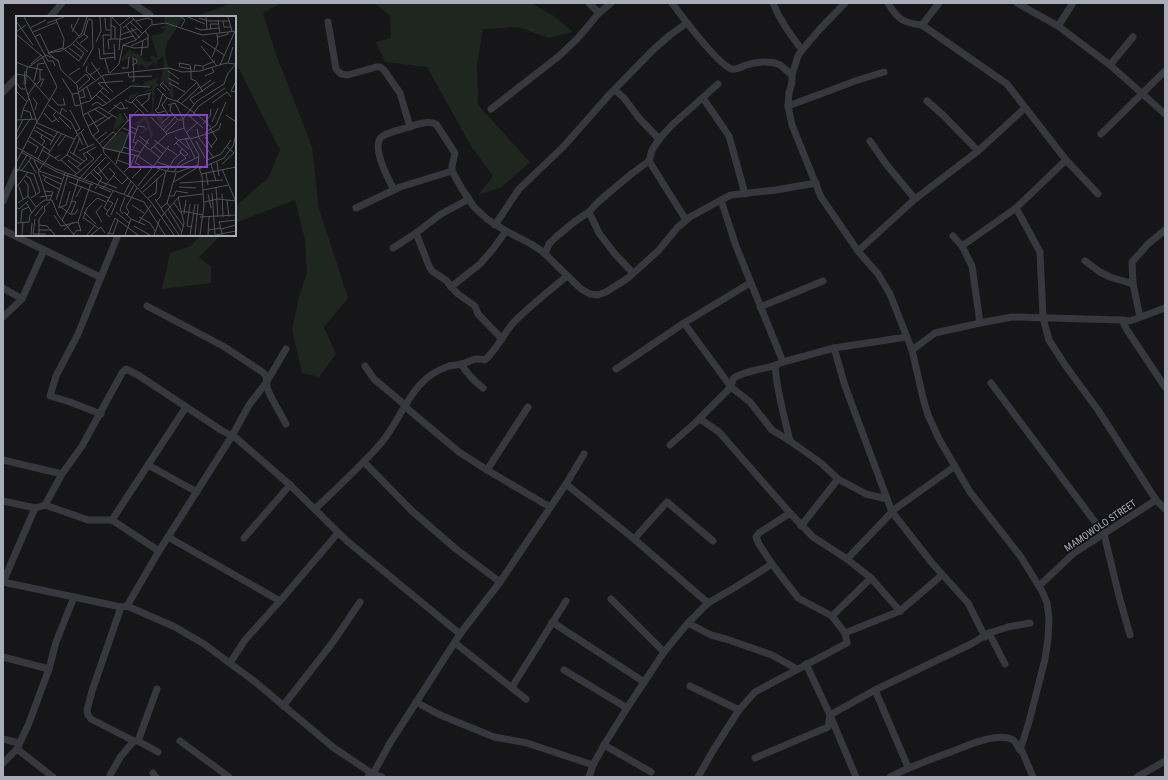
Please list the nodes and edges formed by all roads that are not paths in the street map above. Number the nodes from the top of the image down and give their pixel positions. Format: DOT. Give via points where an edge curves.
graph roads {
  1 [pos="62,3"];
  2 [pos="132,3"];
  3 [pos="589,3"];
  4 [pos="611,3"];
  5 [pos="672,3"];
  6 [pos="773,3"];
  7 [pos="845,3"];
  8 [pos="888,3"];
  9 [pos="939,3"];
  10 [pos="1017,3"];
  11 [pos="1073,3"];
  12 [pos="598,13"];
  13 [pos="150,15"];
  14 [pos="51,16"];
  15 [pos="328,22"];
  16 [pos="687,23"];
  17 [pos="922,25"];
  18 [pos="1058,26"];
  19 [pos="1134,37"];
  20 [pos="802,50"];
  21 [pos="1110,66"];
  22 [pos="1165,71"];
  23 [pos="884,72"];
  24 [pos="792,75"];
  25 [pos="16,78"];
  26 [pos="718,84"];
  27 [pos="615,90"];
  28 [pos="3,92"];
  29 [pos="1142,94"];
  30 [pos="703,98"];
  31 [pos="927,101"];
  32 [pos="788,106"];
  33 [pos="1025,108"];
  34 [pos="491,109"];
  35 [pos="1165,114"];
  36 [pos="410,127"];
  37 [pos="1101,134"];
  38 [pos="659,139"];
  39 [pos="870,141"];
  40 [pos="978,151"];
  41 [pos="1066,160"];
  42 [pos="649,161"];
  43 [pos="16,171"];
  44 [pos="452,171"];
  45 [pos="816,183"];
  46 [pos="394,190"];
  47 [pos="745,194"];
  48 [pos="1098,194"];
  49 [pos="469,199"];
  50 [pos="915,199"];
  51 [pos="721,200"];
  52 [pos="3,201"];
  53 [pos="356,208"];
  54 [pos="1016,208"];
  55 [pos="589,212"];
  56 [pos="686,220"];
  57 [pos="496,225"];
  58 [pos="3,230"];
  59 [pos="1165,230"];
  60 [pos="506,232"];
  61 [pos="416,233"];
  62 [pos="118,236"];
  63 [pos="953,236"];
  64 [pos="962,246"];
  65 [pos="393,248"];
  66 [pos="44,250"];
  67 [pos="858,251"];
  68 [pos="545,254"];
  69 [pos="1085,261"];
  70 [pos="633,273"];
  71 [pos="568,276"];
  72 [pos="100,277"];
  73 [pos="823,281"];
  74 [pos="750,283"];
  75 [pos="1133,284"];
  76 [pos="451,287"];
  77 [pos="3,288"];
  78 [pos="22,299"];
  79 [pos="147,306"];
  80 [pos="760,307"];
  81 [pos="1165,308"];
  82 [pos="3,317"];
  83 [pos="1140,317"];
  84 [pos="1043,318"];
  85 [pos="1122,320"];
  86 [pos="684,323"];
  87 [pos="980,323"];
  88 [pos="907,337"];
  89 [pos="502,339"];
  90 [pos="834,348"];
  91 [pos="286,349"];
  92 [pos="912,350"];
  93 [pos="783,362"];
  94 [pos="461,364"];
  95 [pos="365,366"];
  96 [pos="775,366"];
  97 [pos="616,369"];
  98 [pos="266,383"];
  99 [pos="991,383"];
  100 [pos="731,387"];
  101 [pos="1165,387"];
  102 [pos="483,388"];
  103 [pos="405,405"];
  104 [pos="528,406"];
  105 [pos="186,407"];
  106 [pos="101,414"];
  107 [pos="700,419"];
  108 [pos="286,424"];
  109 [pos="232,436"];
  110 [pos="790,441"];
  111 [pos="670,445"];
  112 [pos="584,454"];
  113 [pos="3,460"];
  114 [pos="364,462"];
  115 [pos="148,465"];
  116 [pos="954,466"];
  117 [pos="487,470"];
  118 [pos="62,474"];
  119 [pos="838,479"];
  120 [pos="566,484"];
  121 [pos="290,485"];
  122 [pos="197,492"];
  123 [pos="887,499"];
  124 [pos="1156,500"];
  125 [pos="3,501"];
  126 [pos="45,505"];
  127 [pos="550,507"];
  128 [pos="35,508"];
  129 [pos="315,509"];
  130 [pos="1165,509"];
  131 [pos="892,512"];
  132 [pos="790,514"];
  133 [pos="112,520"];
  134 [pos="802,526"];
  135 [pos="338,533"];
  136 [pos="1104,534"];
  137 [pos="168,537"];
  138 [pos="244,538"];
  139 [pos="634,538"];
  140 [pos="713,541"];
  141 [pos="159,551"];
  142 [pos="847,559"];
  143 [pos="772,564"];
  144 [pos="942,575"];
  145 [pos="871,578"];
  146 [pos="500,582"];
  147 [pos="1039,586"];
  148 [pos="74,597"];
  149 [pos="611,599"];
  150 [pos="280,601"];
  151 [pos="566,601"];
  152 [pos="360,602"];
  153 [pos="708,603"];
  154 [pos="124,606"];
  155 [pos="900,611"];
  156 [pos="832,616"];
  157 [pos="552,622"];
  158 [pos="688,623"];
  159 [pos="1030,623"];
  160 [pos="845,633"];
  161 [pos="460,634"];
  162 [pos="987,635"];
  163 [pos="1130,635"];
  164 [pos="455,643"];
  165 [pos="664,652"];
  166 [pos="3,656"];
  167 [pos="230,663"];
  168 [pos="806,664"];
  169 [pos="1005,664"];
  170 [pos="797,669"];
  171 [pos="49,670"];
  172 [pos="564,670"];
  173 [pos="644,682"];
  174 [pos="690,686"];
  175 [pos="512,687"];
  176 [pos="157,689"];
  177 [pos="875,690"];
  178 [pos="526,699"];
  179 [pos="416,702"];
  180 [pos="283,706"];
  181 [pos="627,708"];
  182 [pos="739,710"];
  183 [pos="830,715"];
  184 [pos="3,739"];
  185 [pos="136,741"];
  186 [pos="180,741"];
  187 [pos="604,745"];
  188 [pos="18,746"];
  189 [pos="1020,750"];
  190 [pos="158,752"];
  191 [pos="755,758"];
  192 [pos="1165,761"];
  193 [pos="3,763"];
  194 [pos="593,765"];
  195 [pos="908,768"];
  196 [pos="651,772"];
  197 [pos="110,775"];
  198 [pos="371,775"];
  199 [pos="53,777"];
  200 [pos="229,777"];
  201 [pos="382,777"];
  202 [pos="589,777"];
  203 [pos="698,777"];
  204 [pos="856,777"];
  205 [pos="890,777"];
  206 [pos="1033,777"];
  207 [pos="1137,777"];
  1 -- 14 [label="street"];
  2 -- 13 [label="street"];
  3 -- 12 [label="street"];
  4 -- 12 [label="street"];
  5 -- 16 [label="street"];
  6 -- 20 [label="street" via="784,26"];
  7 -- 20 [label="street"];
  8 -- 17 [label="street" via="907,23"];
  9 -- 17 [label="street"];
  10 -- 18 [label="street"];
  11 -- 18 [label="street"];
  12 -- 34 [label="street" via="559,56"];
  15 -- 36 [label="street" via="336,69 341,74 348,75 376,67 384,70 400,93"];
  16 -- 24 [label="street" via="731,69 761,62 779,65"];
  16 -- 27 [label="street" via="670,35"];
  17 -- 33 [label="street" via="1007,84"];
  18 -- 21 [label="street"];
  19 -- 21 [label="street"];
  20 -- 24 [label="street"];
  21 -- 29 [label="street"];
  22 -- 29 [label="street"];
  23 -- 32 [label="street"];
  24 -- 32 [label="street"];
  25 -- 28 [label="street"];
  26 -- 30 [label="street"];
  27 -- 38 [label="street"];
  27 -- 57 [label="street" via="563,147 519,189"];
  29 -- 35 [label="street"];
  29 -- 37 [label="street"];
  30 -- 38 [label="street"];
  30 -- 47 [label="street" via="729,136"];
  31 -- 40 [label="street"];
  32 -- 45 [label="street" via="792,125"];
  33 -- 40 [label="street"];
  33 -- 41 [label="street"];
  36 -- 44 [label="street" via="427,122 436,124 455,153"];
  36 -- 46 [label="street" via="382,136 379,141 381,163"];
  38 -- 42 [label="street"];
  39 -- 50 [label="street"];
  40 -- 50 [label="street"];
  41 -- 48 [label="street"];
  41 -- 54 [label="street"];
  42 -- 55 [label="street"];
  42 -- 56 [label="street"];
  43 -- 52 [label="street"];
  44 -- 46 [label="street"];
  44 -- 49 [label="street"];
  45 -- 47 [label="street"];
  45 -- 67 [label="street" via="821,198"];
  46 -- 53 [label="street"];
  47 -- 51 [label="street" via="731,195"];
  49 -- 57 [label="street" via="474,207"];
  49 -- 61 [label="street" via="441,214"];
  50 -- 67 [label="street"];
  51 -- 56 [label="street"];
  51 -- 74 [label="street"];
  54 -- 64 [label="street"];
  54 -- 84 [label="street" via="1040,252"];
  55 -- 68 [label="street" via="556,237"];
  55 -- 70 [label="street" via="599,233"];
  56 -- 70 [label="street" via="658,251"];
  57 -- 60 [label="street"];
  58 -- 66 [label="street"];
  59 -- 75 [label="street" via="1132,262"];
  60 -- 68 [label="street"];
  60 -- 76 [label="street" via="480,264"];
  61 -- 65 [label="street"];
  61 -- 76 [label="street" via="432,271 447,281"];
  62 -- 72 [label="street"];
  63 -- 64 [label="street"];
  64 -- 87 [label="street" via="972,266"];
  66 -- 72 [label="street"];
  66 -- 78 [label="street"];
  67 -- 88 [label="street" via="878,274 890,294"];
  68 -- 71 [label="street"];
  69 -- 75 [label="street" via="1110,277"];
  70 -- 71 [label="street" via="598,295 581,289"];
  71 -- 89 [label="street" via="541,297 514,323"];
  72 -- 106 [label="street" via="78,334 56,376 50,396"];
  73 -- 80 [label="street"];
  74 -- 80 [label="street"];
  74 -- 86 [label="street"];
  75 -- 83 [label="street"];
  76 -- 89 [label="street" via="475,306 478,314"];
  77 -- 78 [label="street"];
  78 -- 82 [label="street"];
  79 -- 98 [label="street" via="255,366 266,375"];
  80 -- 93 [label="street"];
  81 -- 83 [label="street"];
  83 -- 85 [label="street" via="1130,321"];
  84 -- 85 [label="street"];
  84 -- 87 [label="street" via="1012,317"];
  84 -- 124 [label="street" via="1049,340"];
  85 -- 101 [label="street"];
  86 -- 97 [label="street"];
  86 -- 100 [label="street"];
  87 -- 92 [label="street" via="935,332"];
  88 -- 90 [label="street"];
  88 -- 92 [label="street"];
  89 -- 94 [label="street" via="485,360 477,358"];
  90 -- 93 [label="street"];
  90 -- 123 [label="street" via="845,386"];
  91 -- 98 [label="street"];
  92 -- 116 [label="street" via="928,415"];
  93 -- 96 [label="street"];
  94 -- 102 [label="street"];
  94 -- 103 [label="street" via="436,372 412,393"];
  95 -- 103 [label="street" via="374,379"];
  96 -- 100 [label="street" via="734,378"];
  96 -- 110 [label="street"];
  98 -- 108 [label="street"];
  98 -- 109 [label="street" via="249,405"];
  99 -- 136 [label="street"];
  100 -- 107 [label="street"];
  100 -- 110 [label="street" via="750,402 772,430"];
  103 -- 114 [label="street" via="390,433"];
  103 -- 117 [label="street" via="459,452"];
  104 -- 117 [label="street"];
  105 -- 106 [label="street" via="126,369"];
  105 -- 109 [label="street"];
  105 -- 115 [label="street"];
  106 -- 118 [label="street"];
  107 -- 111 [label="street"];
  107 -- 132 [label="street" via="719,432"];
  109 -- 121 [label="street"];
  109 -- 122 [label="street"];
  110 -- 119 [label="street"];
  112 -- 120 [label="street"];
  113 -- 118 [label="street"];
  114 -- 129 [label="street"];
  114 -- 146 [label="street" via="412,512"];
  115 -- 122 [label="street"];
  115 -- 133 [label="street"];
  116 -- 131 [label="street"];
  116 -- 147 [label="street" via="970,492 1021,557"];
  117 -- 127 [label="street"];
  118 -- 126 [label="street"];
  119 -- 123 [label="street" via="866,494"];
  119 -- 134 [label="street"];
  120 -- 127 [label="street"];
  120 -- 139 [label="street"];
  121 -- 129 [label="street"];
  121 -- 138 [label="street"];
  122 -- 137 [label="street"];
  123 -- 131 [label="street"];
  124 -- 130 [label="street"];
  124 -- 136 [label="street, MAMOWOLO STREET"];
  125 -- 128 [label="street"];
  126 -- 128 [label="street"];
  126 -- 133 [label="street" via="88,520"];
  127 -- 146 [label="street"];
  128 -- 148 [label="street" via="3,582"];
  129 -- 135 [label="street"];
  131 -- 142 [label="street"];
  131 -- 144 [label="street"];
  132 -- 134 [label="street"];
  132 -- 143 [label="street" via="756,537"];
  133 -- 141 [label="street"];
  134 -- 142 [label="street" via="813,537"];
  135 -- 150 [label="street"];
  135 -- 161 [label="street"];
  136 -- 147 [label="street, MAMOWOLO STREET" via="1074,553"];
  136 -- 163 [label="street"];
  137 -- 141 [label="street"];
  137 -- 150 [label="street"];
  139 -- 140 [label="street" via="667,502"];
  139 -- 153 [label="street"];
  141 -- 154 [label="street"];
  142 -- 145 [label="street"];
  143 -- 153 [label="street"];
  143 -- 156 [label="street" via="798,598"];
  144 -- 155 [label="street"];
  144 -- 162 [label="street" via="968,603"];
  145 -- 155 [label="street"];
  145 -- 156 [label="street"];
  146 -- 161 [label="street"];
  147 -- 189 [label="street" via="1047,603 1048,639"];
  148 -- 154 [label="street"];
  148 -- 171 [label="street" via="56,642"];
  149 -- 165 [label="street"];
  150 -- 167 [label="street" via="245,640"];
  151 -- 157 [label="street"];
  152 -- 180 [label="street" via="334,642"];
  153 -- 158 [label="street"];
  154 -- 167 [label="street" via="184,631"];
  154 -- 185 [label="street" via="87,710 91,719"];
  155 -- 160 [label="street"];
  156 -- 160 [label="street"];
  157 -- 173 [label="street"];
  157 -- 175 [label="street"];
  158 -- 165 [label="street"];
  158 -- 170 [label="street" via="711,635 772,655"];
  159 -- 162 [label="street" via="1008,627"];
  160 -- 168 [label="street" via="847,643"];
  161 -- 164 [label="street"];
  162 -- 169 [label="street"];
  162 -- 177 [label="street"];
  164 -- 175 [label="street"];
  164 -- 179 [label="street"];
  165 -- 173 [label="street"];
  166 -- 171 [label="street"];
  167 -- 180 [label="street"];
  168 -- 170 [label="street"];
  168 -- 183 [label="street"];
  170 -- 182 [label="street" via="755,692"];
  171 -- 188 [label="street"];
  172 -- 181 [label="street"];
  173 -- 181 [label="street"];
  174 -- 182 [label="street"];
  175 -- 178 [label="street"];
  176 -- 185 [label="street"];
  177 -- 183 [label="street"];
  177 -- 195 [label="street"];
  179 -- 194 [label="street" via="440,715 494,737 527,743"];
  179 -- 198 [label="street"];
  180 -- 198 [label="street"];
  181 -- 187 [label="street"];
  182 -- 203 [label="street"];
  183 -- 191 [label="street" via="828,727"];
  183 -- 204 [label="street"];
  184 -- 188 [label="street"];
  185 -- 190 [label="street"];
  185 -- 197 [label="street" via="121,756"];
  186 -- 200 [label="street"];
  187 -- 194 [label="street"];
  187 -- 196 [label="street"];
  188 -- 193 [label="street"];
  188 -- 199 [label="street"];
  189 -- 195 [label="street" via="1013,740 989,738"];
  189 -- 206 [label="street"];
  192 -- 207 [label="street"];
  194 -- 202 [label="street"];
  195 -- 205 [label="street"];
  198 -- 201 [label="street"];
}
